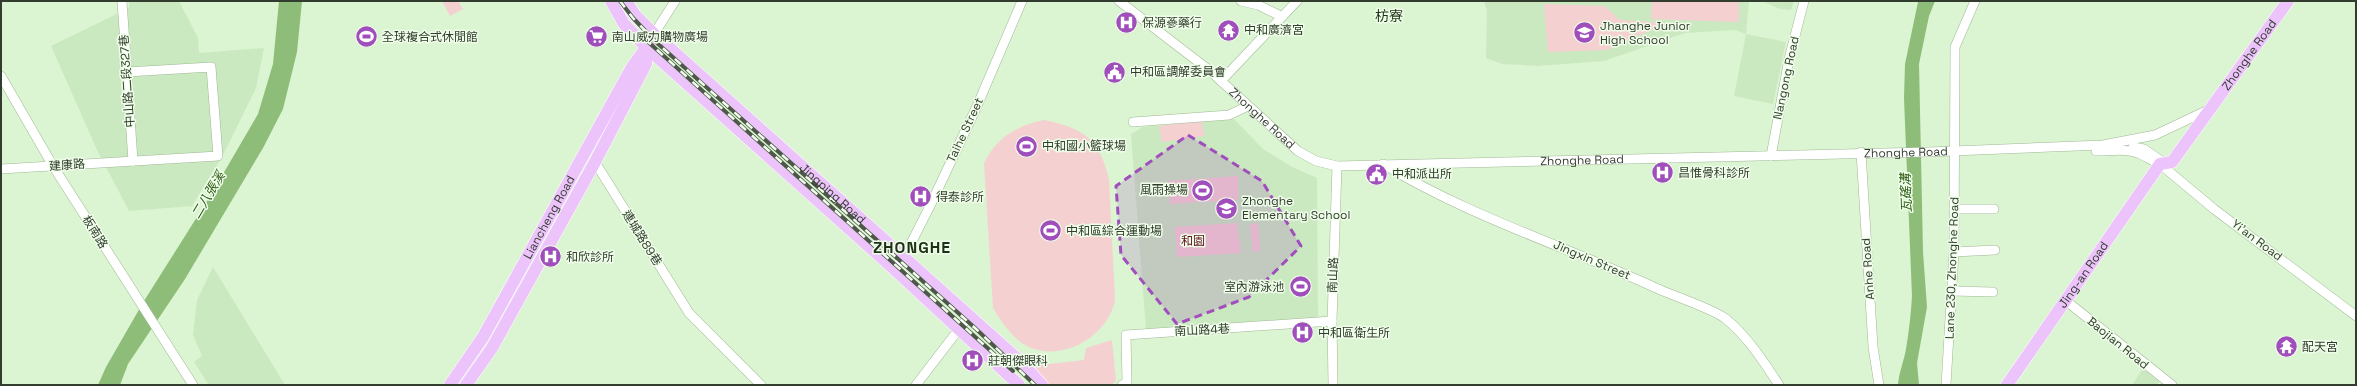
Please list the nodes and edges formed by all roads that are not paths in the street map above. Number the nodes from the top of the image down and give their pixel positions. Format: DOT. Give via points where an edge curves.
graph roads {
  1 [pos="122,1"];
  2 [pos="611,1"];
  3 [pos="626,1"];
  4 [pos="675,1"];
  5 [pos="1022,1"];
  6 [pos="1119,1"];
  7 [pos="1241,1"];
  8 [pos="1297,1"];
  9 [pos="1804,1"];
  10 [pos="1975,1"];
  11 [pos="2288,1"];
  12 [pos="1281,16"];
  13 [pos="654,34"];
  14 [pos="647,48"];
  15 [pos="127,72"];
  16 [pos="1,76"];
  17 [pos="1221,81"];
  18 [pos="1248,106"];
  19 [pos="2211,108"];
  20 [pos="1133,122"];
  21 [pos="2103,145"];
  22 [pos="2060,147"];
  23 [pos="1955,151"];
  24 [pos="1861,152"];
  25 [pos="1771,156"];
  26 [pos="133,161"];
  27 [pos="595,162"];
  28 [pos="1383,164"];
  29 [pos="2160,164"];
  30 [pos="53,166"];
  31 [pos="1337,166"];
  32 [pos="1,169"];
  33 [pos="1954,209"];
  34 [pos="1994,209"];
  35 [pos="1995,250"];
  36 [pos="1954,252"];
  37 [pos="904,257"];
  38 [pos="894,269"];
  39 [pos="1952,291"];
  40 [pos="1993,292"];
  41 [pos="2065,300"];
  42 [pos="969,316"];
  43 [pos="2356,316"];
  44 [pos="1332,321"];
  45 [pos="959,329"];
  46 [pos="457,375"];
  47 [pos="193,385"];
  48 [pos="450,385"];
  49 [pos="466,385"];
  50 [pos="761,385"];
  51 [pos="916,385"];
  52 [pos="1019,385"];
  53 [pos="1042,385"];
  54 [pos="1122,385"];
  55 [pos="1333,385"];
  56 [pos="1778,385"];
  57 [pos="1879,385"];
  58 [pos="1946,385"];
  59 [pos="2007,385"];
  60 [pos="2172,385"];
  1 -- 15 [label="street, 中山路二段327巷"];
  2 -- 14 [label="main road, Jingping Road" via="624,24"];
  3 -- 13 [label="main road, Jingping Road" via="635,15"];
  4 -- 13 [label="street, Liancheng Road"];
  5 -- 37 [label="street, Taihe Street" via="977,106"];
  6 -- 17 [label="street, Zhonghe Road"];
  7 -- 12 [label="street" via="1258,5"];
  8 -- 12 [label="street"];
  9 -- 25 [label="street, Nangong Road" via="1789,59"];
  10 -- 23 [label="street, Lane 230, Zhonghe Road" via="1955,47"];
  11 -- 19 [label="main road, Zhonghe Road"];
  12 -- 17 [label="street"];
  13 -- 14 [label="main road, Liancheng Road"];
  13 -- 37 [label="main road, Jingping Road"];
  14 -- 27 [label="main road, Liancheng Road" via="646,64"];
  14 -- 38 [label="main road, Jingping Road"];
  14 -- 46 [label="main road, Liancheng Road" via="632,67 483,337"];
  15 -- 26 [label="street, 中山路二段327巷"];
  15 -- 26 [label="street, 建康路" via="211,68 218,156"];
  16 -- 30 [label="street, 板南路"];
  17 -- 18 [label="street, Zhonghe Road"];
  18 -- 20 [label="street" via="1230,115"];
  18 -- 31 [label="street, Zhonghe Road" via="1298,151 1316,162"];
  19 -- 21 [label="street, Zhonghe Road" via="2155,135"];
  19 -- 29 [label="main road, Zhonghe Road" via="2172,162"];
  21 -- 22 [label="street, Zhonghe Road"];
  21 -- 29 [label="street, Zhonghe Road" via="2144,149 2160,160"];
  22 -- 23 [label="street, Zhonghe Road"];
  22 -- 29 [label="street" via="2126,151 2140,154"];
  23 -- 24 [label="street, Zhonghe Road"];
  23 -- 33 [label="street, Lane 230, Zhonghe Road"];
  24 -- 25 [label="street, Zhonghe Road"];
  24 -- 57 [label="street, Anhe Road" via="1873,347"];
  25 -- 28 [label="street, Zhonghe Road"];
  26 -- 30 [label="street, 建康路"];
  27 -- 49 [label="main road, Liancheng Road" via="492,348"];
  27 -- 50 [label="street, 連城路89巷" via="689,313"];
  28 -- 31 [label="street, Zhonghe Road"];
  28 -- 56 [label="street, Jingxin Street" via="1417,185 1481,214 1616,269 1725,318 1764,363"];
  29 -- 41 [label="main road, Jing-an Road"];
  29 -- 43 [label="street, Yi'an Road" via="2214,209"];
  30 -- 32 [label="street, 建康路"];
  30 -- 47 [label="street, 板南路"];
  31 -- 44 [label="street, 南山路"];
  33 -- 34 [label="street"];
  33 -- 36 [label="street, Lane 230, Zhonghe Road"];
  35 -- 36 [label="street"];
  36 -- 39 [label="street, Lane 230, Zhonghe Road"];
  37 -- 38 [label="street, Taihe Street"];
  37 -- 42 [label="main road, Jingping Road"];
  38 -- 45 [label="main road, Jingping Road"];
  39 -- 40 [label="street"];
  39 -- 58 [label="street, Lane 230, Zhonghe Road"];
  41 -- 59 [label="main road, Jing-an Road"];
  41 -- 60 [label="street, Baojian Road"];
  42 -- 45 [label="street"];
  42 -- 53 [label="main road, Jingping Road" via="1020,361"];
  44 -- 54 [label="street, 南山路4巷" via="1126,335 1127,383"];
  44 -- 55 [label="street, 南山路"];
  45 -- 51 [label="street"];
  45 -- 52 [label="main road, Jingping Road"];
  46 -- 48 [label="main road, Liancheng Road"];
  46 -- 49 [label="street"];
}
